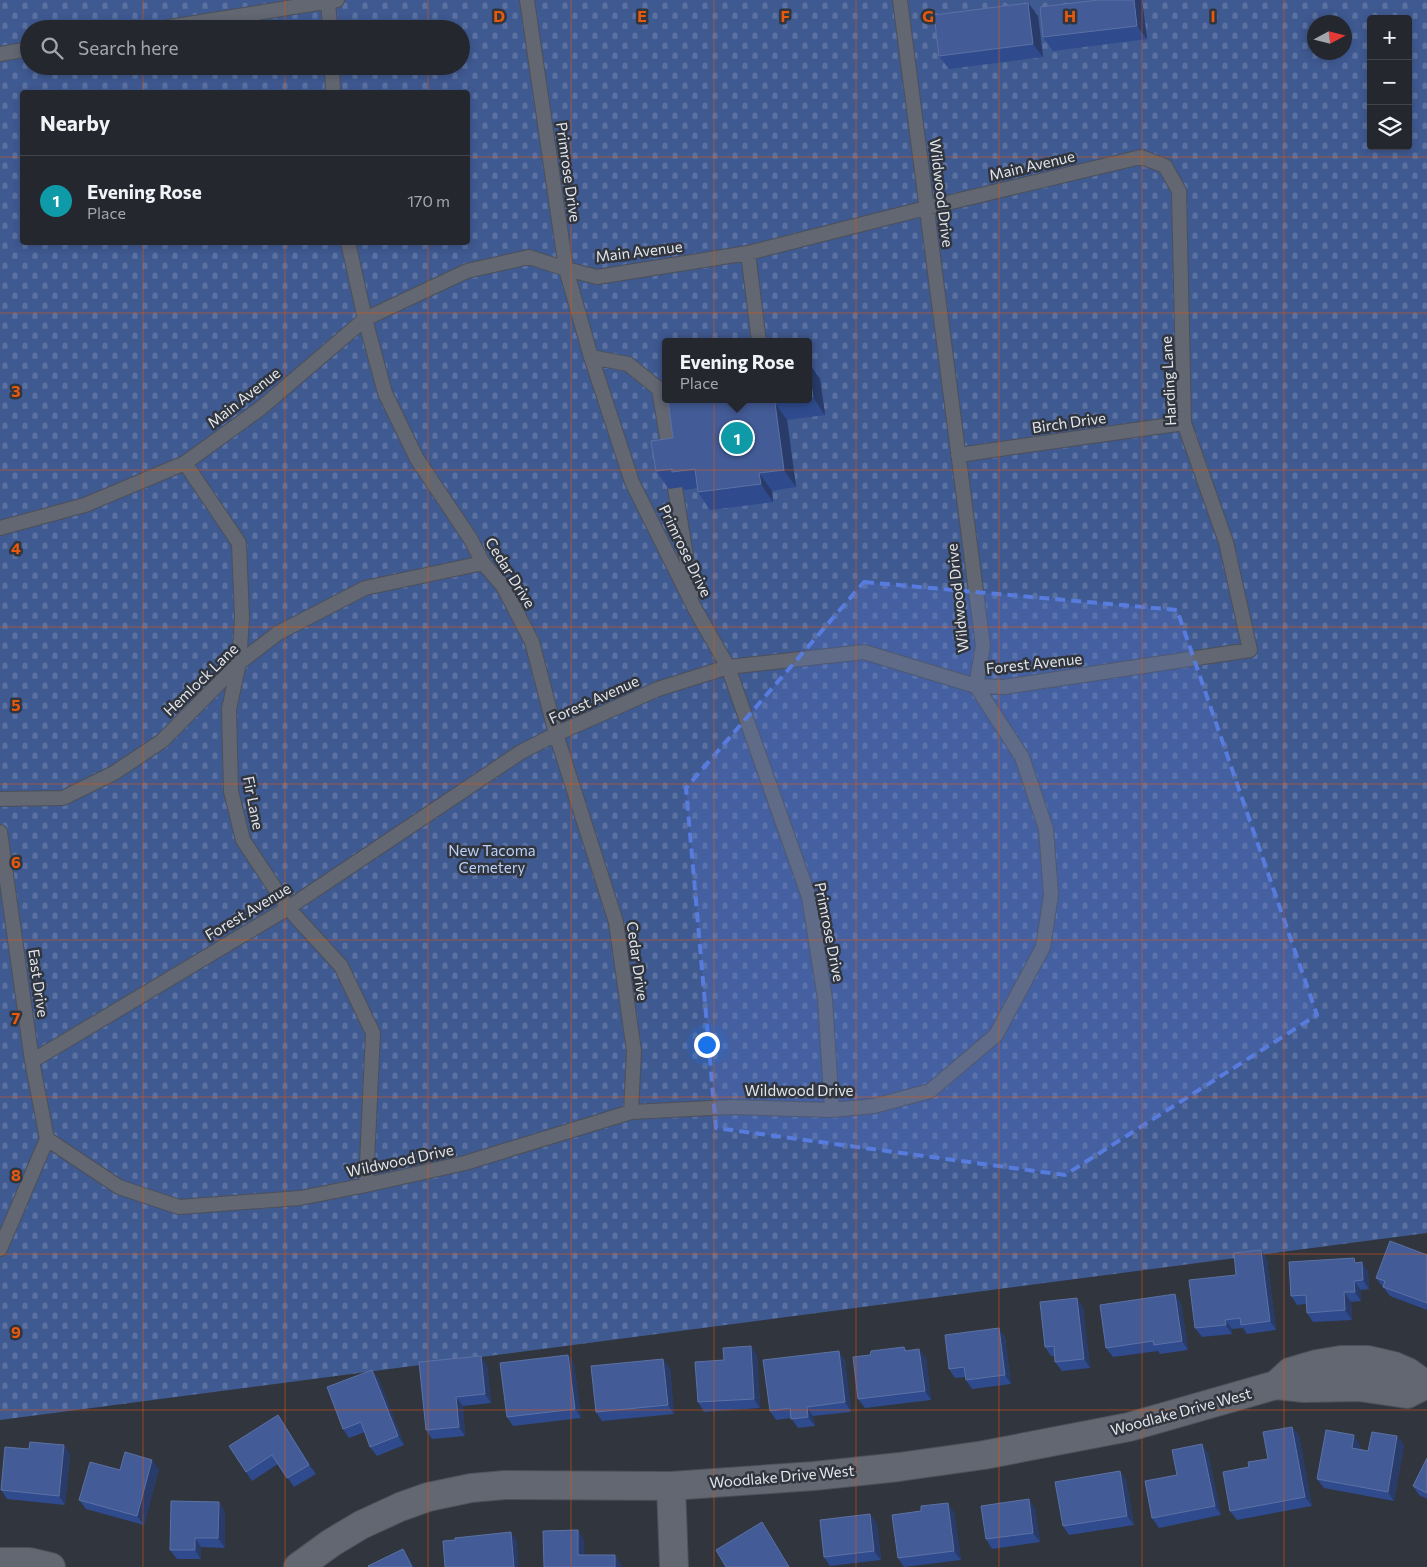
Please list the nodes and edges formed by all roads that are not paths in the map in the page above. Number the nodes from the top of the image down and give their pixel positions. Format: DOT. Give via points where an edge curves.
graph roads {
  1 [pos="526,0"];
  2 [pos="900,0"];
  3 [pos="332,1"];
  4 [pos="213,20"];
  5 [pos="331,20"];
  6 [pos="20,51"];
  7 [pos="0,54"];
  8 [pos="332,75"];
  9 [pos="333,90"];
  10 [pos="1165,166"];
  11 [pos="926,208"];
  12 [pos="349,245"];
  13 [pos="748,253"];
  14 [pos="566,269"];
  15 [pos="364,319"];
  16 [pos="759,338"];
  17 [pos="591,357"];
  18 [pos="1184,424"];
  19 [pos="958,455"];
  20 [pos="670,458"];
  21 [pos="185,463"];
  22 [pos="675,488"];
  23 [pos="0,528"];
  24 [pos="484,563"];
  25 [pos="694,607"];
  26 [pos="1250,650"];
  27 [pos="239,663"];
  28 [pos="728,667"];
  29 [pos="976,686"];
  30 [pos="556,734"];
  31 [pos="0,799"];
  32 [pos="0,832"];
  33 [pos="288,908"];
  34 [pos="32,1061"];
  35 [pos="832,1110"];
  36 [pos="631,1112"];
  37 [pos="47,1139"];
  38 [pos="366,1185"];
  39 [pos="0,1249"];
  40 [pos="1426,1386"];
  41 [pos="670,1486"];
  42 [pos="0,1562"];
  43 [pos="51,1567"];
  44 [pos="298,1567"];
  45 [pos="674,1567"];
  1 -- 14 [label="lane, Primrose Drive"];
  2 -- 11 [label="lane, Wildwood Drive"];
  3 -- 4 [label="lane"];
  3 -- 5 [label="lane"];
  6 -- 7 [label="lane"];
  8 -- 9 [label="lane"];
  10 -- 11 [label="lane, Main Avenue" via="1141,157"];
  10 -- 18 [label="lane, Harding Lane" via="1179,191"];
  11 -- 13 [label="lane, Main Avenue"];
  11 -- 19 [label="lane, Wildwood Drive"];
  12 -- 15 [label="lane, Cedar Drive"];
  13 -- 14 [label="lane, Main Avenue" via="597,277"];
  13 -- 16 [label="lane"];
  14 -- 15 [label="lane, Main Avenue" via="529,258 467,271"];
  14 -- 17 [label="lane, Primrose Drive"];
  15 -- 21 [label="lane, Main Avenue" via="261,408"];
  15 -- 24 [label="lane, Cedar Drive" via="385,393 417,459"];
  17 -- 20 [label="lane" via="628,364 659,389"];
  17 -- 25 [label="lane, Primrose Drive" via="632,482"];
  18 -- 19 [label="lane, Birch Drive"];
  18 -- 26 [label="lane, Harding Lane" via="1226,542"];
  19 -- 29 [label="lane, Wildwood Drive" via="983,646"];
  21 -- 23 [label="lane, Main Avenue" via="85,506"];
  21 -- 27 [label="lane, Fir Lane" via="239,543 242,618"];
  22 -- 25 [label="lane"];
  24 -- 27 [label="lane, Hemlock Lane" via="365,588 278,633"];
  24 -- 30 [label="lane, Cedar Drive" via="503,586 532,642"];
  25 -- 28 [label="lane, Primrose Drive"];
  26 -- 29 [label="lane, Forest Avenue" via="1004,687"];
  27 -- 31 [label="lane, Hemlock Lane" via="162,741 114,773 63,798"];
  27 -- 33 [label="lane, Fir Lane" via="229,709 231,791 243,840"];
  28 -- 29 [label="lane, Forest Avenue" via="864,652"];
  28 -- 30 [label="lane, Forest Avenue" via="658,689"];
  28 -- 35 [label="lane, Primrose Drive" via="809,897 825,999"];
  29 -- 35 [label="lane, Wildwood Drive" via="1022,757 1046,829 1051,895 1043,947 996,1034 930,1091 874,1106"];
  30 -- 33 [label="lane, Forest Avenue" via="521,752"];
  30 -- 36 [label="lane, Cedar Drive" via="616,922 634,1051"];
  32 -- 34 [label="lane, East Drive"];
  33 -- 34 [label="lane, Forest Avenue"];
  33 -- 38 [label="lane, Fir Lane" via="341,966 373,1033"];
  34 -- 37 [label="lane, East Drive"];
  35 -- 36 [label="lane, Wildwood Drive" via="730,1107"];
  36 -- 38 [label="lane, Wildwood Drive" via="465,1163"];
  37 -- 38 [label="lane, Wildwood Drive" via="119,1187 179,1207 300,1198"];
  37 -- 39 [label="lane"];
  40 -- 41 [label="street, Woodlake Drive West" via="1394,1366 1368,1360 1341,1360 1290,1372 1276,1385 1129,1428 899,1467"];
  41 -- 44 [label="street, Woodlake Drive West" via="505,1485 428,1497 400,1507 331,1542"];
  41 -- 45 [label="street"];
  42 -- 43 [label="street" via="30,1562"];
}
